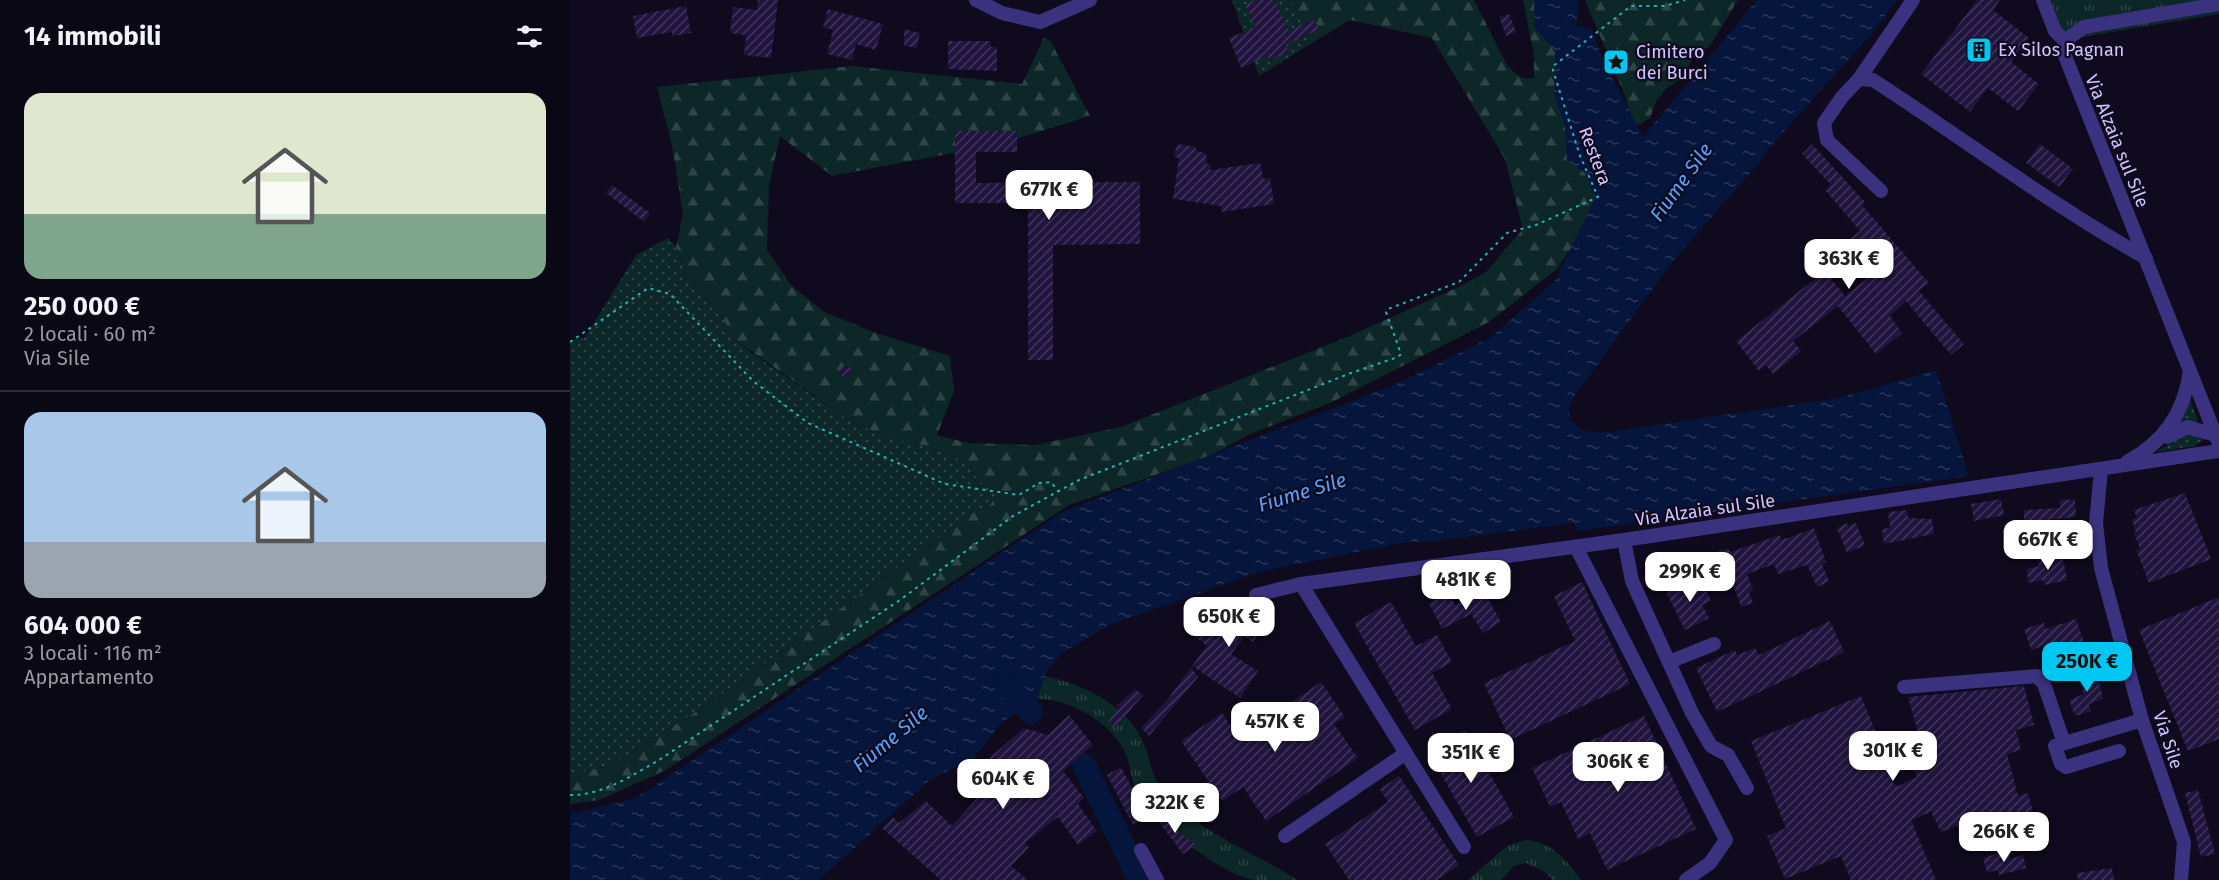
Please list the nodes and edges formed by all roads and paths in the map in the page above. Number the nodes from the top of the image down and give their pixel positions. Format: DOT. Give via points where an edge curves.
graph roads {
  1 [pos="976,0"];
  2 [pos="1089,0"];
  3 [pos="1685,0"];
  4 [pos="1913,0"];
  5 [pos="2043,0"];
  6 [pos="2219,4"];
  7 [pos="2066,42"];
  8 [pos="1859,79"];
  9 [pos="1881,191"];
  10 [pos="2146,258"];
  11 [pos="570,342"];
  12 [pos="2190,369"];
  13 [pos="2218,438"];
  14 [pos="2157,443"];
  15 [pos="2219,451"];
  16 [pos="2108,469"];
  17 [pos="1058,491"];
  18 [pos="1624,540"];
  19 [pos="1576,547"];
  20 [pos="1301,584"];
  21 [pos="1256,595"];
  22 [pos="1714,645"];
  23 [pos="1669,662"];
  24 [pos="1904,687"];
  25 [pos="2142,720"];
  26 [pos="2064,743"];
  27 [pos="2119,751"];
  28 [pos="1406,753"];
  29 [pos="1747,788"];
  30 [pos="570,795"];
  31 [pos="1285,836"];
  32 [pos="1464,847"];
  33 [pos="1142,850"];
  34 [pos="1157,880"];
  35 [pos="1686,880"];
  36 [pos="2181,880"];
  1 -- 2 [label="street" via="1002,13 1040,22"];
  3 -- 17 [label="path, Restera" via="1665,6 1631,6 1552,67 1580,156 1598,197 1511,232 1459,282 1388,309 1398,357"];
  4 -- 8 [label="street"];
  5 -- 7 [label="street" via="2055,31"];
  6 -- 7 [label="street" via="2084,27"];
  7 -- 10 [label="street, Via Alzaia sul Sile" via="2064,57"];
  8 -- 9 [label="street" via="1824,123 1827,140"];
  8 -- 10 [label="street" via="1873,80 2092,228"];
  10 -- 12 [label="street, Via Alzaia sul Sile"];
  11 -- 17 [label="path" via="648,288 670,294 753,381 808,423 945,484 1019,495 1039,483 1051,482"];
  12 -- 13 [label="street, Via Alzaia sul Sile"];
  12 -- 14 [label="street, Via Alzaia sul Sile" via="2180,409"];
  13 -- 14 [label="street" via="2188,427"];
  14 -- 16 [label="street, Via Alzaia sul Sile"];
  15 -- 16 [label="street, Via Alzaia sul Sile"];
  16 -- 18 [label="street, Via Alzaia sul Sile"];
  16 -- 25 [label="street, Via Sile" via="2096,523 2101,568"];
  17 -- 30 [label="path" via="1013,516 900,600 659,760 624,781"];
  18 -- 19 [label="street, Via Alzaia sul Sile"];
  18 -- 23 [label="street" via="1632,581"];
  19 -- 20 [label="street, Via Alzaia sul Sile"];
  19 -- 35 [label="street" via="1726,840 1710,863"];
  20 -- 21 [label="street, Via Alzaia sul Sile"];
  20 -- 28 [label="street"];
  22 -- 23 [label="street"];
  23 -- 29 [label="street" via="1711,746 1728,755"];
  24 -- 26 [label="street" via="2037,676 2044,684"];
  25 -- 26 [label="street"];
  25 -- 36 [label="street, Via Sile" via="2184,842"];
  26 -- 27 [label="street" via="2055,746 2061,764 2066,767"];
  28 -- 31 [label="street"];
  28 -- 32 [label="street"];
  33 -- 34 [label="street"];
}
